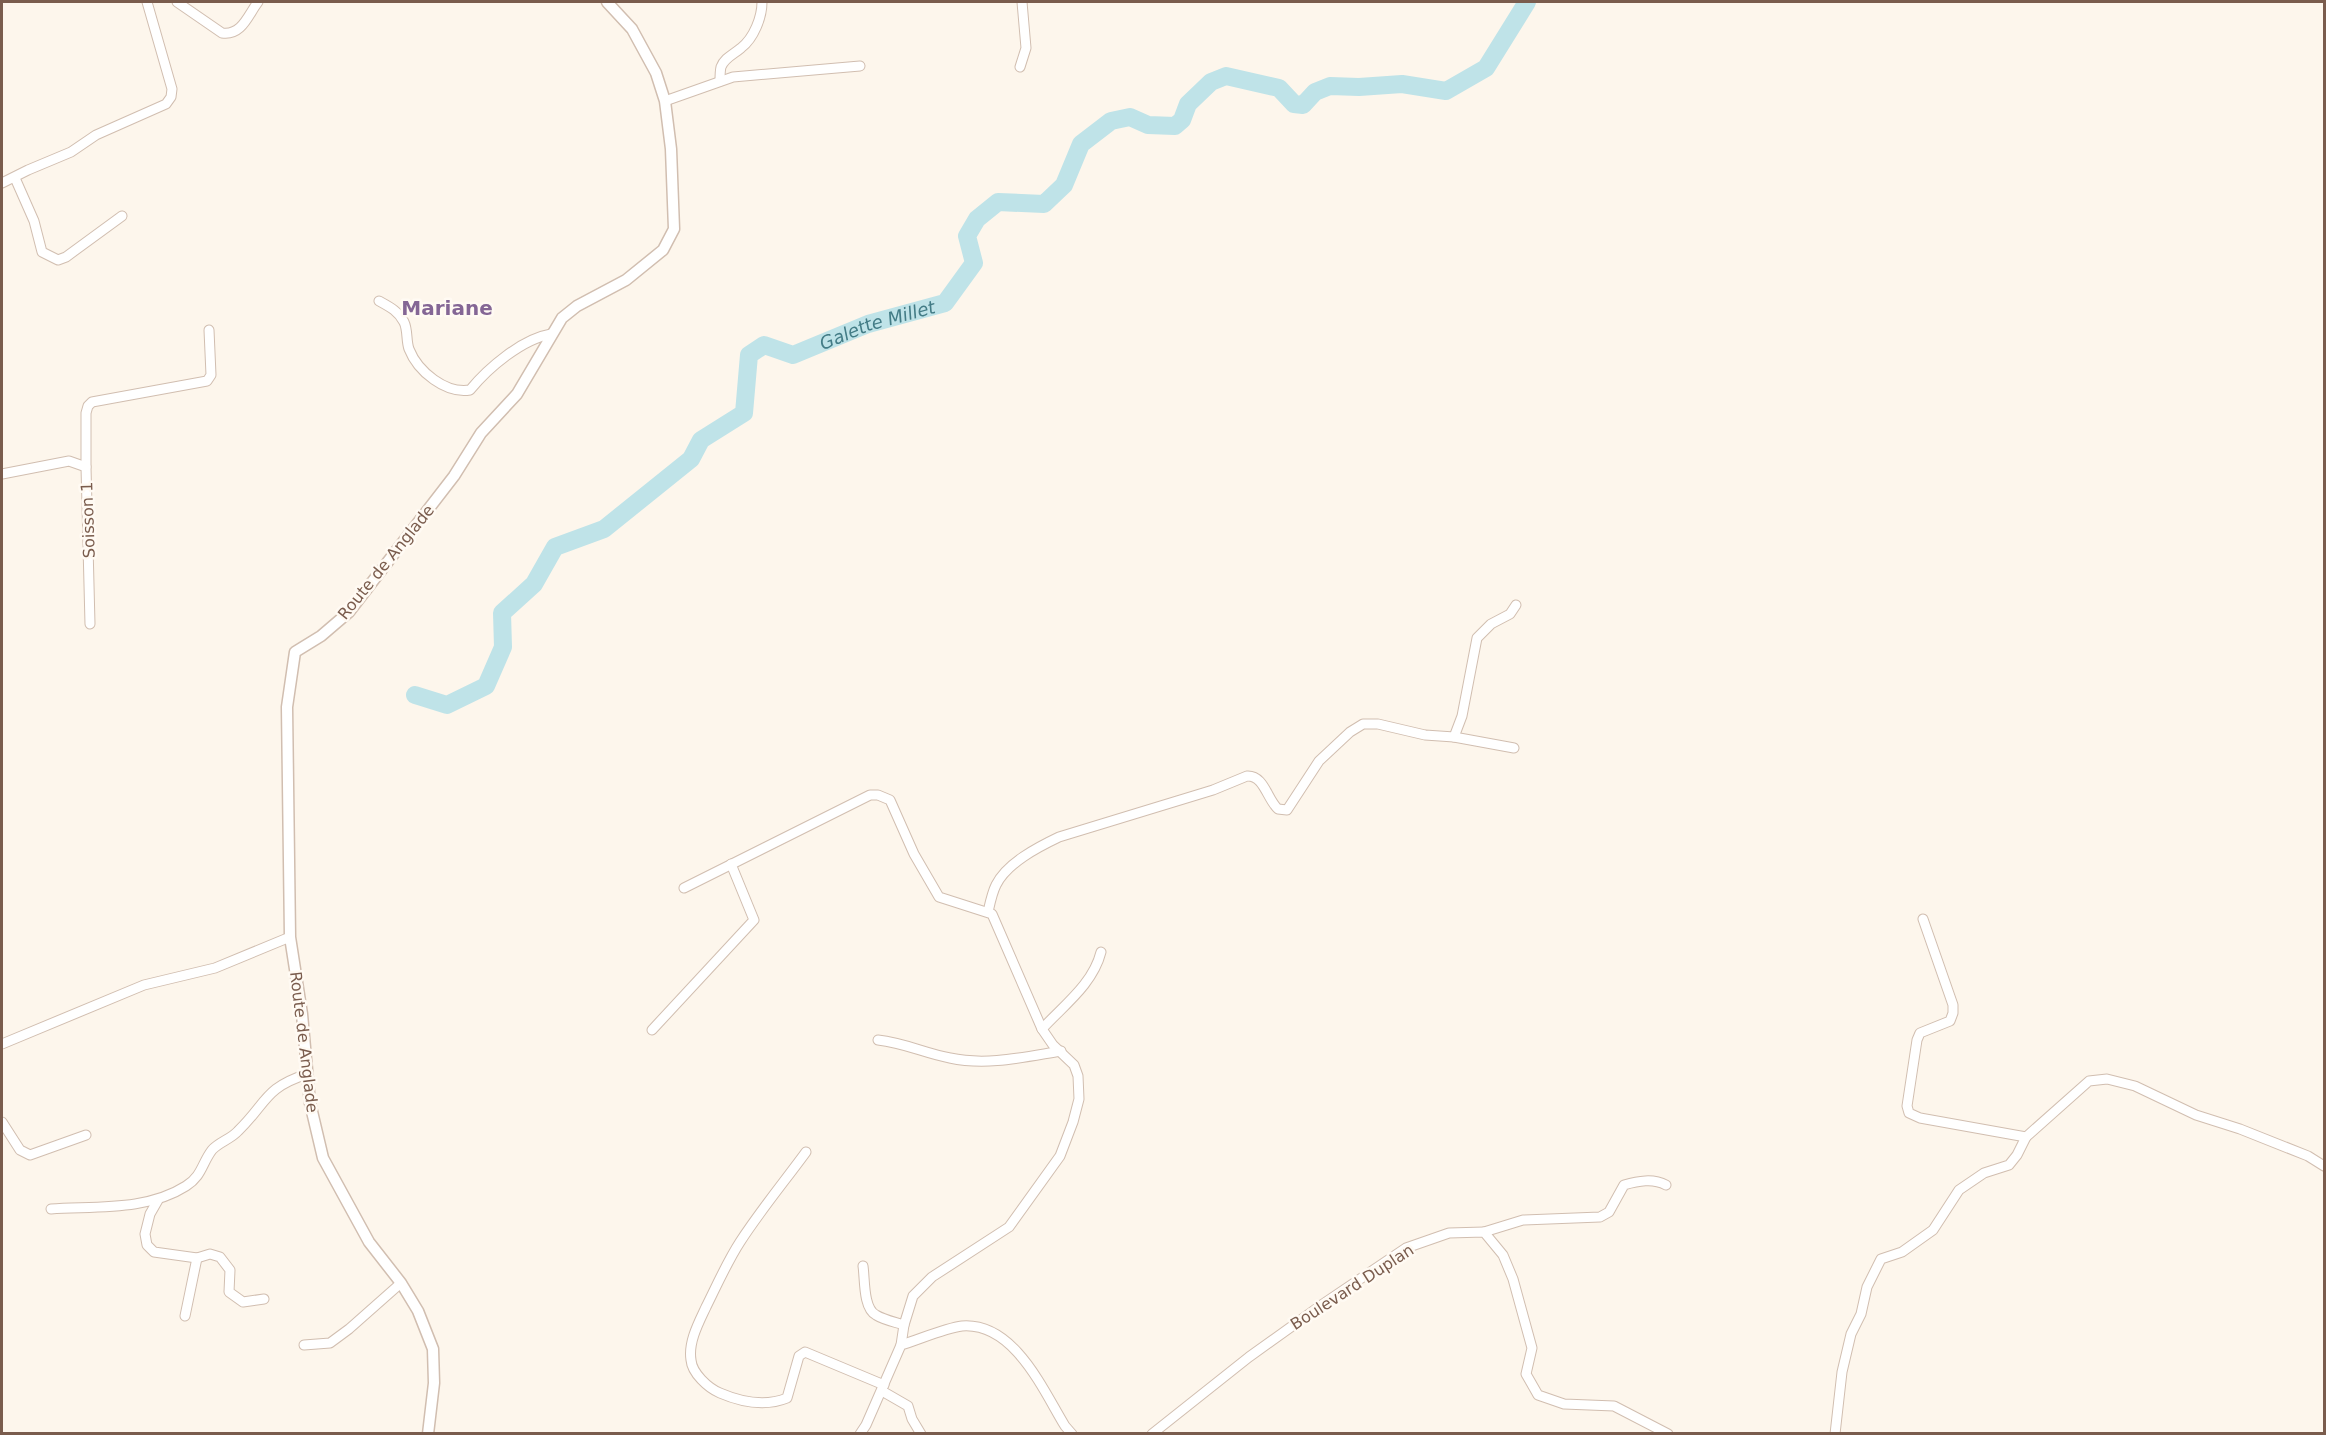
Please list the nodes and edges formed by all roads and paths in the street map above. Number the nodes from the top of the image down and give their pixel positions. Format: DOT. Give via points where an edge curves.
graph roads {
  1 [pos="147,2"];
  2 [pos="177,2"];
  3 [pos="258,2"];
  4 [pos="607,2"];
  5 [pos="762,2"];
  6 [pos="1022,2"];
  7 [pos="860,66"];
  8 [pos="1020,67"];
  9 [pos="720,81"];
  10 [pos="665,100"];
  11 [pos="15,178"];
  12 [pos="2,183"];
  13 [pos="122,216"];
  14 [pos="380,301"];
  15 [pos="209,330"];
  16 [pos="551,334"];
  17 [pos="86,467"];
  18 [pos="2,474"];
  19 [pos="1516,605"];
  20 [pos="90,624"];
  21 [pos="1454,737"];
  22 [pos="1514,748"];
  23 [pos="731,864"];
  24 [pos="684,888"];
  25 [pos="988,912"];
  26 [pos="1923,919"];
  27 [pos="290,937"];
  28 [pos="1101,952"];
  29 [pos="1042,1029"];
  30 [pos="652,1030"];
  31 [pos="878,1040"];
  32 [pos="2,1044"];
  33 [pos="1061,1051"];
  34 [pos="307,1074"];
  35 [pos="2,1122"];
  36 [pos="86,1135"];
  37 [pos="2026,1137"];
  38 [pos="806,1152"];
  39 [pos="2325,1166"];
  40 [pos="1666,1185"];
  41 [pos="158,1200"];
  42 [pos="51,1209"];
  43 [pos="1484,1232"];
  44 [pos="197,1258"];
  45 [pos="863,1266"];
  46 [pos="401,1283"];
  47 [pos="264,1299"];
  48 [pos="185,1316"];
  49 [pos="904,1325"];
  50 [pos="304,1345"];
  51 [pos="901,1345"];
  52 [pos="883,1388"];
  53 [pos="428,1434"];
  54 [pos="860,1434"];
  55 [pos="921,1434"];
  56 [pos="1072,1434"];
  57 [pos="1152,1434"];
  58 [pos="1668,1434"];
  59 [pos="1835,1434"];
  1 -- 11 [label="street" via="172,89 166,104"];
  2 -- 3 [label="street" via="229,34 243,26"];
  4 -- 10 [label="street, Route de Anglade" via="632,29 656,73"];
  5 -- 9 [label="street" via="754,33 726,59"];
  6 -- 8 [label="street" via="1026,48"];
  7 -- 9 [label="street" via="746,75"];
  9 -- 10 [label="street"];
  10 -- 16 [label="street, Route de Anglade" via="674,229 663,250 626,280 577,306"];
  11 -- 12 [label="street"];
  11 -- 13 [label="street" via="34,221 42,252 58,260"];
  14 -- 16 [label="street" via="394,309 405,323 414,360 448,388 460,392 471,390 520,345"];
  15 -- 17 [label="street" via="211,375 207,381 87,406"];
  16 -- 27 [label="street, Route de Anglade" via="517,394 481,433 454,476 349,612 295,652 287,707"];
  17 -- 18 [label="street, Soisson 1" via="69,461"];
  17 -- 20 [label="street, Soisson 1"];
  19 -- 21 [label="street" via="1477,638 1462,716"];
  21 -- 22 [label="street"];
  21 -- 25 [label="street" via="1363,724 1319,761 1287,810 1278,809 1260,780 1252,775 1059,837 1006,872 997,882"];
  23 -- 24 [label="street"];
  23 -- 25 [label="street" via="846,806 878,795 890,800 939,897"];
  23 -- 30 [label="street" via="754,920"];
  25 -- 29 [label="street" via="995,920"];
  26 -- 37 [label="street" via="1953,1013 1950,1021 1920,1033 1909,1113"];
  27 -- 32 [label="street" via="215,968 144,985"];
  27 -- 34 [label="street, Route de Anglade"];
  28 -- 29 [label="street" via="1091,977"];
  29 -- 33 [label="street"];
  31 -- 33 [label="street" via="972,1061"];
  33 -- 49 [label="street" via="1074,1065 1079,1099 1060,1156 1009,1227 932,1277 913,1296"];
  34 -- 41 [label="street" via="287,1080 270,1092 238,1132 213,1149 200,1174"];
  34 -- 46 [label="street, Route de Anglade" via="323,1158 369,1242"];
  35 -- 36 [label="street" via="20,1150 30,1155"];
  37 -- 39 [label="street" via="2089,1081 2107,1079 2135,1086 2196,1115 2240,1129"];
  37 -- 59 [label="street" via="2008,1165 1984,1173 1959,1190 1934,1230 1902,1252 1881,1259 1851,1334"];
  38 -- 52 [label="street" via="724,1270 700,1321 690,1361 700,1378 716,1392 740,1402 787,1398 798,1356 804,1352"];
  40 -- 43 [label="street, Boulevard Duplan" via="1658,1181 1624,1185 1609,1212 1600,1217 1522,1220"];
  41 -- 42 [label="street"];
  41 -- 44 [label="street" via="145,1234 147,1245 154,1252"];
  43 -- 57 [label="street, Boulevard Duplan" via="1449,1233 1406,1248 1258,1350"];
  43 -- 58 [label="street" via="1503,1255 1513,1280 1532,1348 1526,1374 1538,1395 1564,1404 1614,1406"];
  44 -- 47 [label="street" via="210,1254 220,1257 230,1270 230,1292 243,1302"];
  44 -- 48 [label="street"];
  45 -- 49 [label="street" via="872,1311"];
  46 -- 50 [label="street" via="330,1343"];
  46 -- 53 [label="street, Route de Anglade" via="418,1311 433,1349"];
  49 -- 51 [label="street"];
  51 -- 52 [label="street"];
  51 -- 56 [label="street" via="962,1326 988,1330 1021,1353"];
  52 -- 54 [label="street"];
  52 -- 55 [label="street" via="908,1406"];
}
